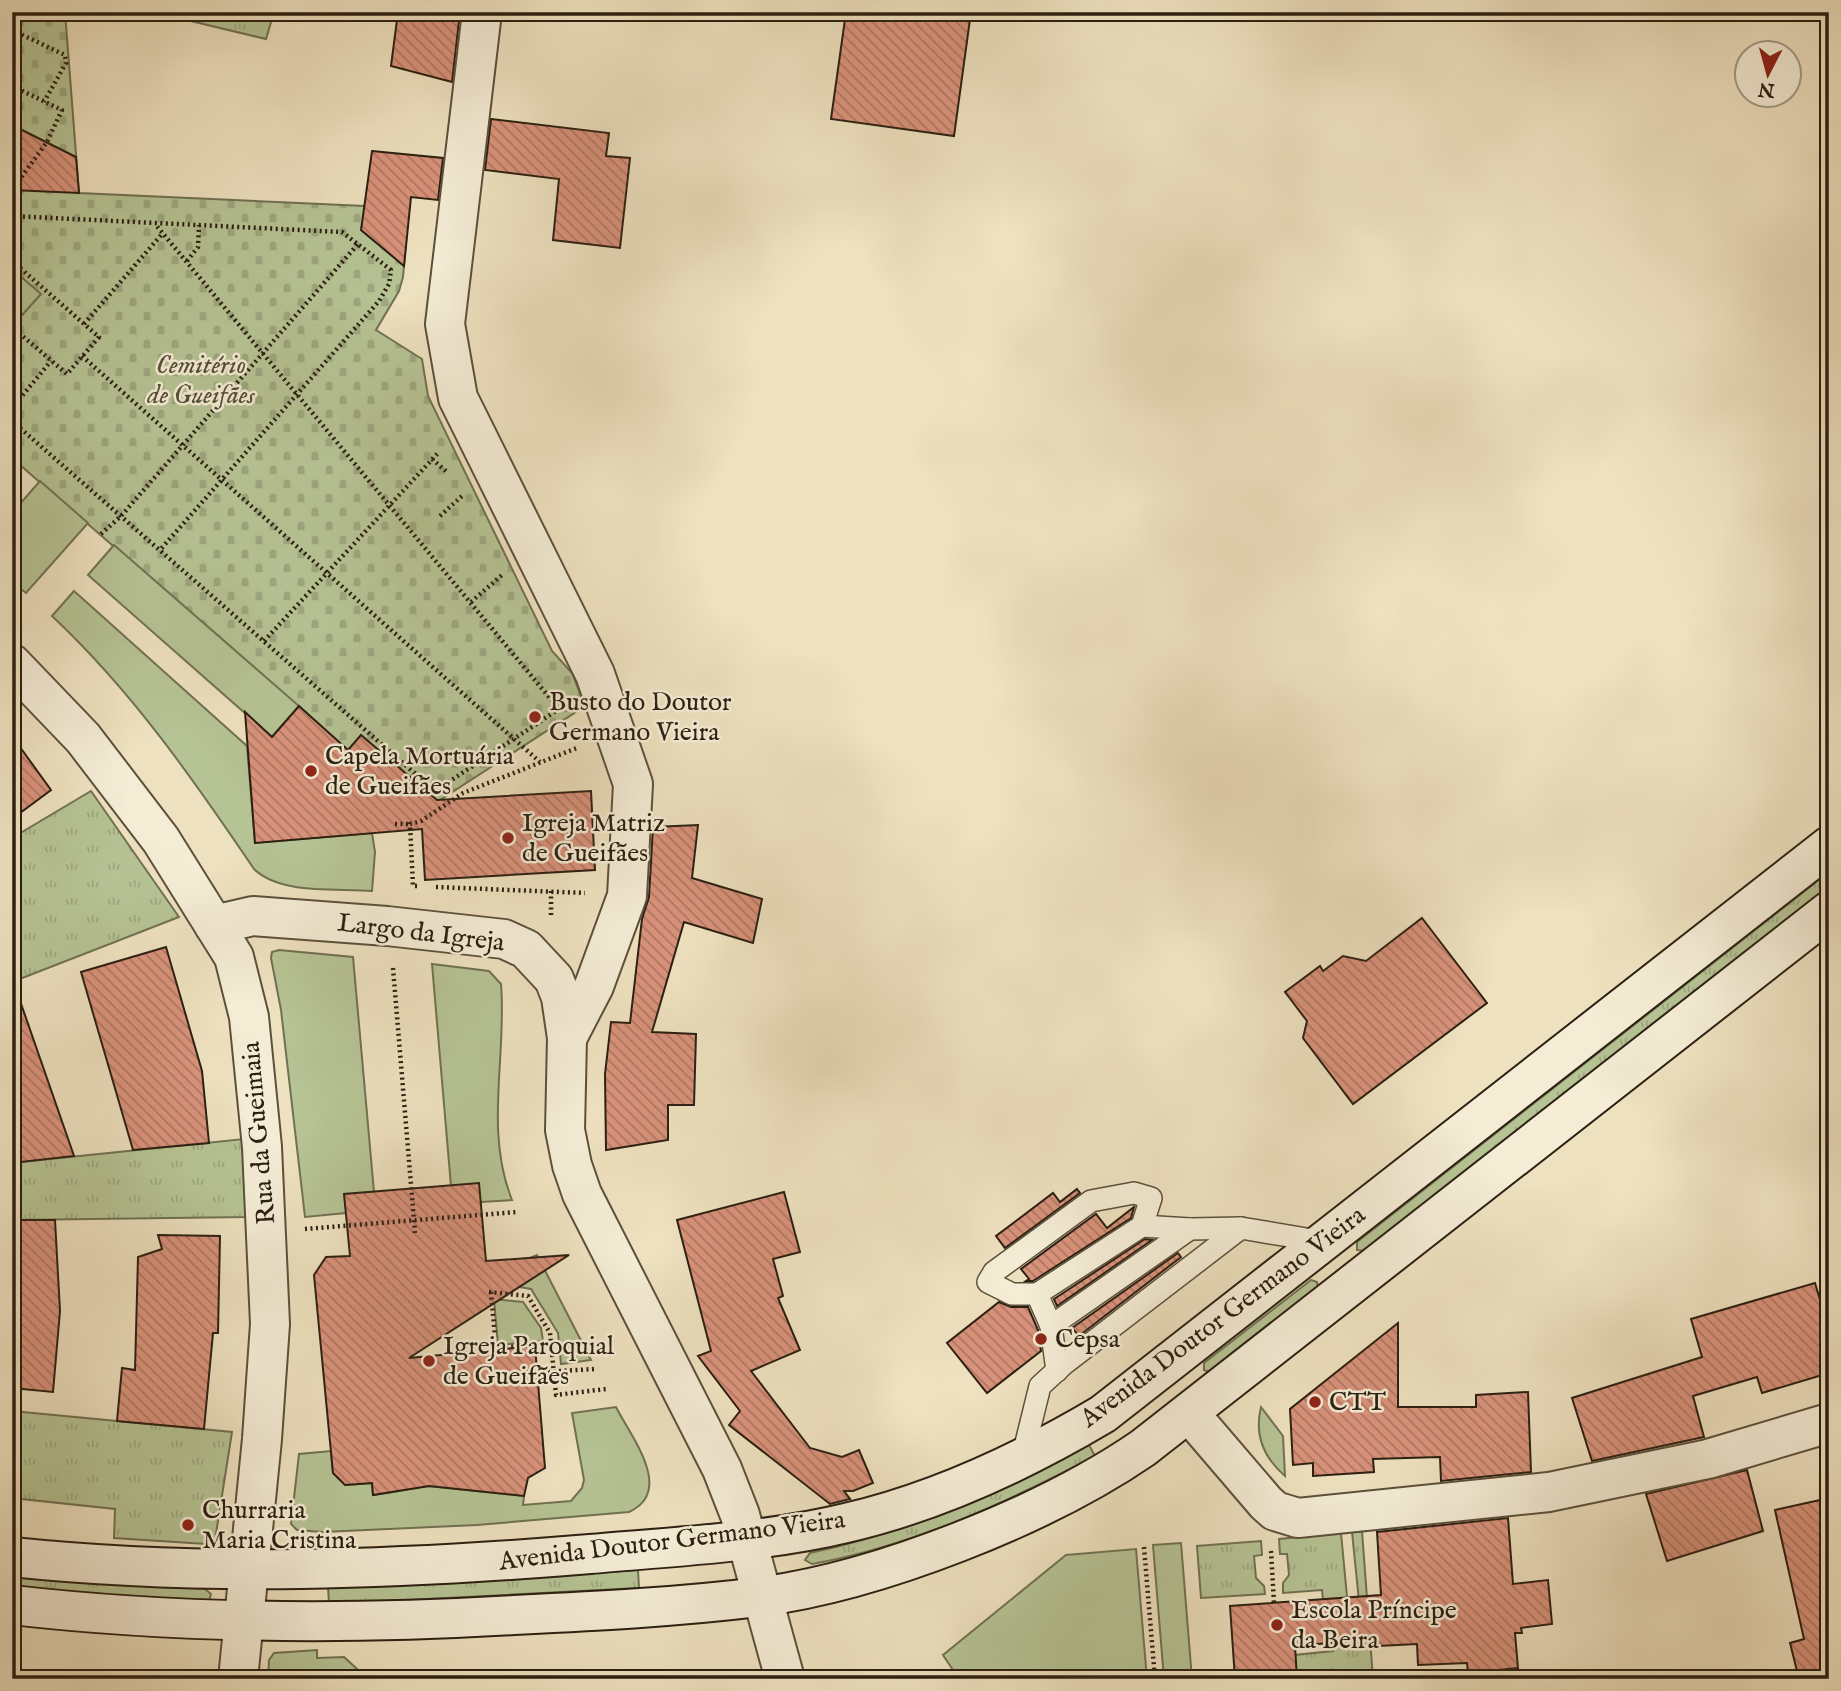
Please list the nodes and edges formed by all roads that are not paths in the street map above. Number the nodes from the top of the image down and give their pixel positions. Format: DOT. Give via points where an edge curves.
graph roads {
  1 [pos="482,12"];
  2 [pos="12,664"];
  3 [pos="1829,846"];
  4 [pos="1829,911"];
  5 [pos="214,925"];
  6 [pos="567,1038"];
  7 [pos="1142,1226"];
  8 [pos="1241,1228"];
  9 [pos="1190,1229"];
  10 [pos="1324,1242"];
  11 [pos="1355,1283"];
  12 [pos="1037,1294"];
  13 [pos="1051,1326"];
  14 [pos="1057,1371"];
  15 [pos="1159,1372"];
  16 [pos="1189,1413"];
  17 [pos="1829,1423"];
  18 [pos="1022,1459"];
  19 [pos="746,1538"];
  20 [pos="12,1557"];
  21 [pos="248,1570"];
  22 [pos="762,1597"];
  23 [pos="12,1605"];
  24 [pos="243,1621"];
  25 [pos="238,1679"];
  26 [pos="785,1679"];
  1 -- 6 [label="main road" via="445,324 458,398 595,674 634,784 627,896 594,986"];
  2 -- 5 [label="main road, Rua da Gueimaia" via="83,738"];
  3 -- 10 [label="main road, Avenida Doutor Germano Vieira"];
  4 -- 11 [label="main road, Avenida Doutor Germano Vieira"];
  5 -- 6 [label="main road, Largo da Igreja" via="253,916 504,939 526,949 554,979"];
  5 -- 21 [label="main road, Rua da Gueimaia" via="234,957 250,1017 267,1217 268,1366"];
  6 -- 19 [label="main road, Largo da Igreja" via="565,1130 582,1194 722,1469"];
  7 -- 9 [label="lane"];
  7 -- 12 [label="lane"];
  7 -- 12 [label="lane" via="1151,1198 1134,1193 1091,1201 994,1272 988,1282 1012,1294"];
  8 -- 9 [label="lane"];
  8 -- 10 [label="lane"];
  8 -- 14 [label="lane"];
  9 -- 13 [label="lane"];
  10 -- 11 [label="main road"];
  10 -- 15 [label="main road, Avenida Doutor Germano Vieira"];
  11 -- 16 [label="main road, Avenida Doutor Germano Vieira"];
  12 -- 13 [label="lane"];
  13 -- 14 [label="lane"];
  14 -- 18 [label="lane" via="1041,1386"];
  15 -- 16 [label="main road"];
  15 -- 18 [label="main road, Avenida Doutor Germano Vieira" via="1103,1413"];
  16 -- 17 [label="main road" via="1266,1503 1287,1517 1298,1518 1549,1492 1708,1459"];
  16 -- 22 [label="main road, Avenida Doutor Germano Vieira" via="1108,1472 1006,1521 867,1572"];
  18 -- 19 [label="main road, Avenida Doutor Germano Vieira" via="914,1503 845,1524"];
  19 -- 21 [label="main road, Avenida Doutor Germano Vieira" via="482,1563"];
  19 -- 22 [label="main road, Largo da Igreja"];
  20 -- 21 [label="main road, Avenida Doutor Germano Vieira" via="142,1569"];
  21 -- 24 [label="main road, Rua da Gueimaia"];
  22 -- 24 [label="main road, Avenida Doutor Germano Vieira" via="474,1618"];
  22 -- 26 [label="main road, Largo da Igreja"];
  23 -- 24 [label="main road, Avenida Doutor Germano Vieira" via="149,1618"];
  24 -- 25 [label="main road, Rua da Gueimaia"];
}
